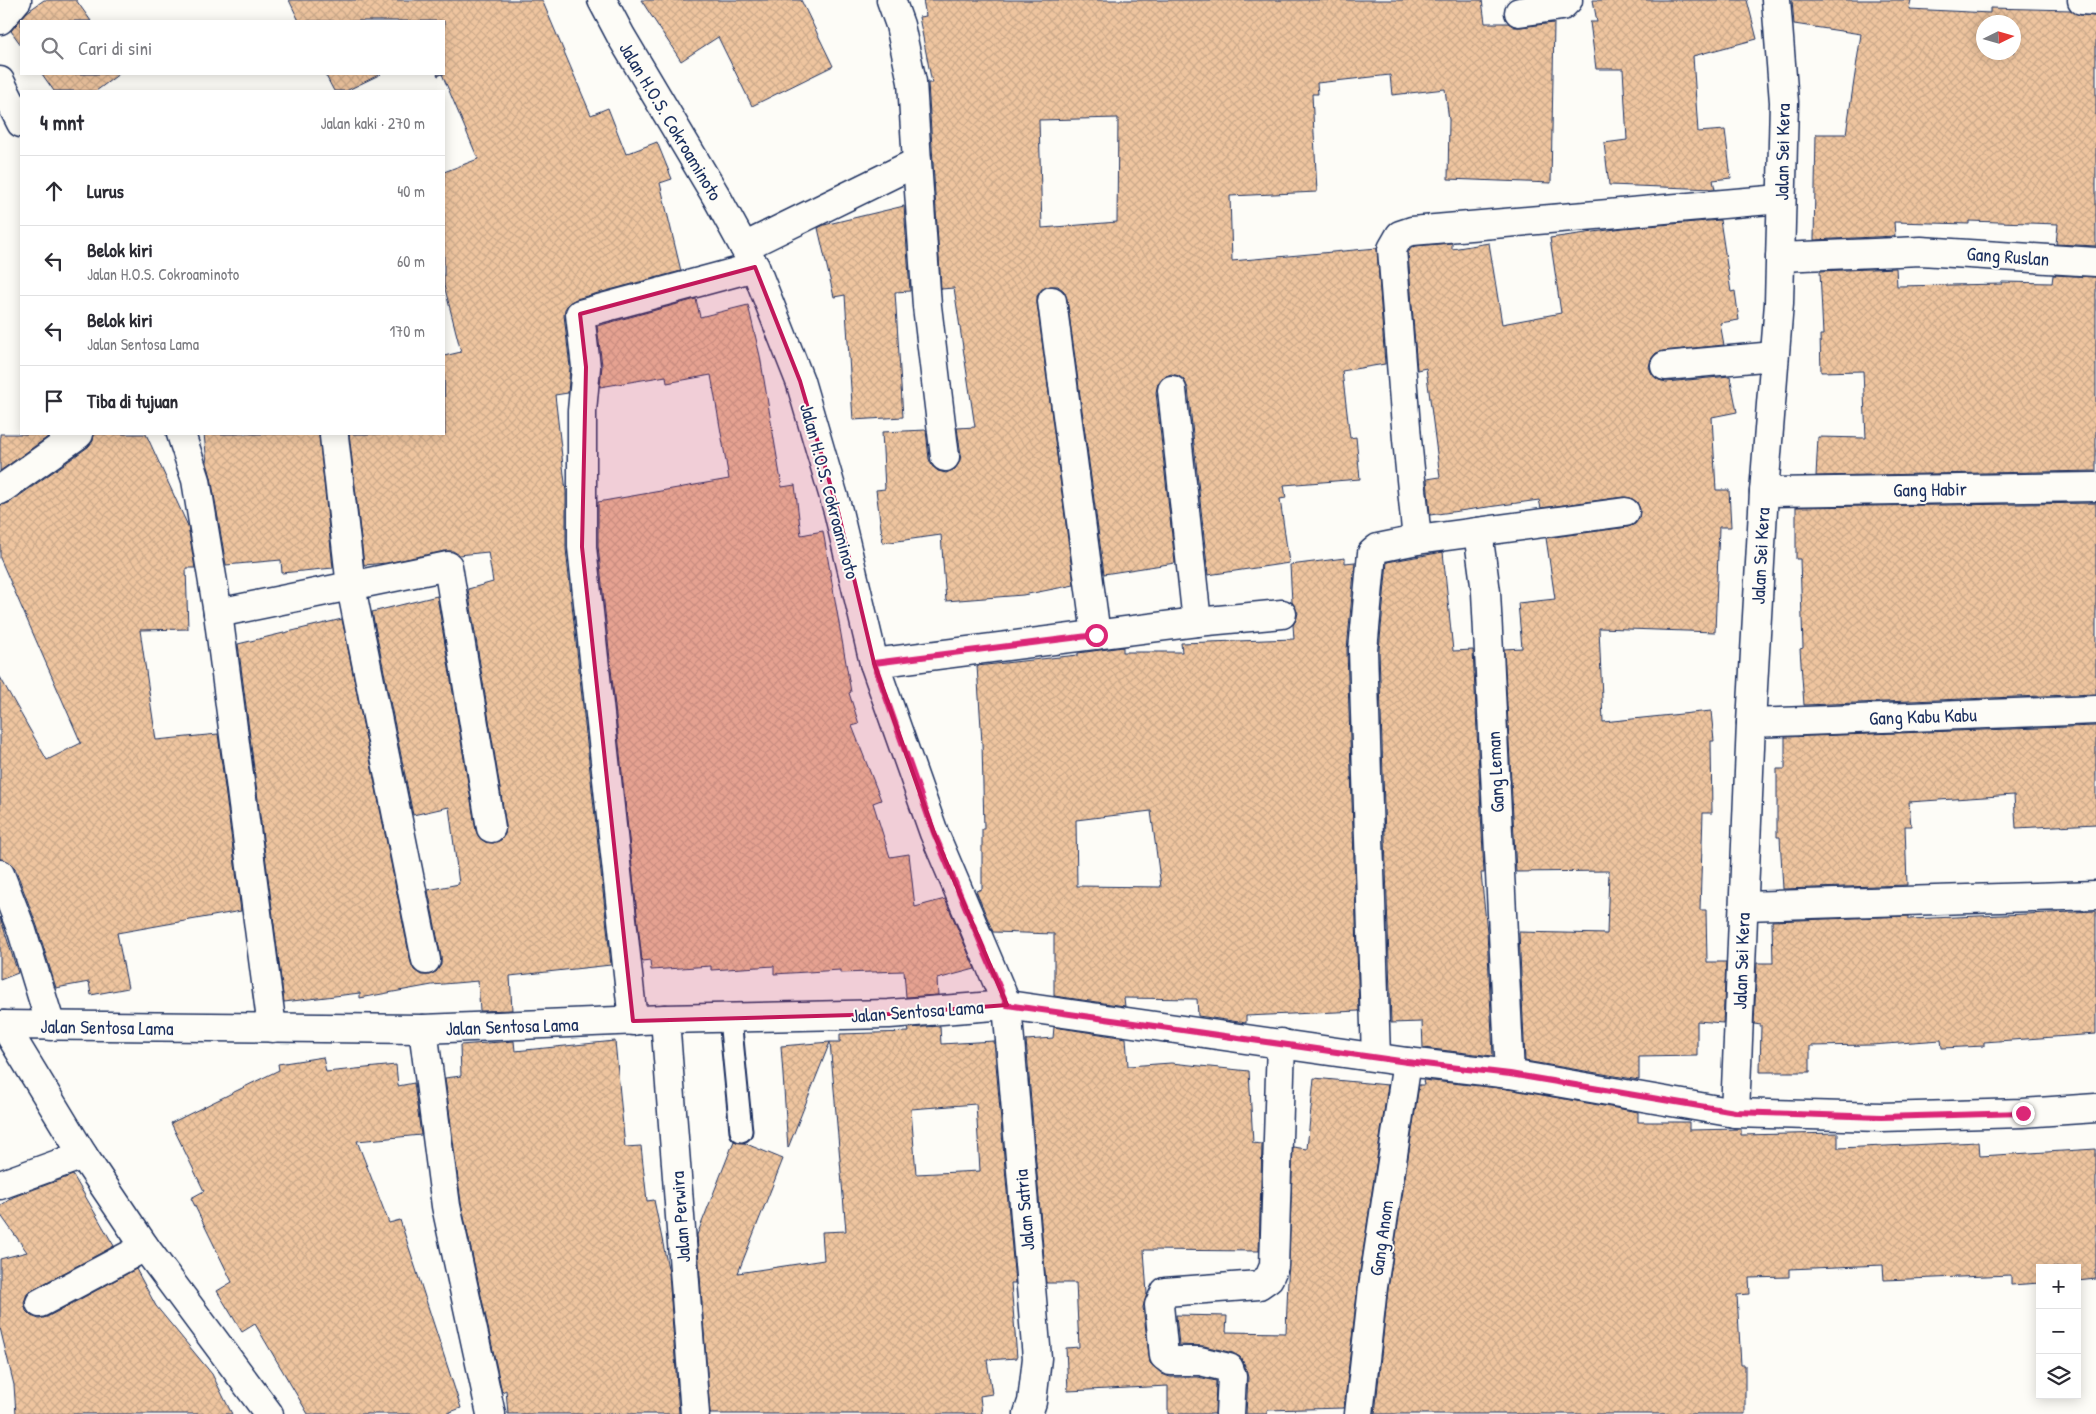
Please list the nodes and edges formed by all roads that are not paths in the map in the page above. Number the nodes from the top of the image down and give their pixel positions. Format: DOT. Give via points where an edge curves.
graph roads {
  1 [pos="17,0"];
  2 [pos="602,0"];
  3 [pos="891,0"];
  4 [pos="1568,0"];
  5 [pos="1776,0"];
  6 [pos="2082,0"];
  7 [pos="2096,1"];
  8 [pos="1519,12"];
  9 [pos="0,20"];
  10 [pos="0,81"];
  11 [pos="20,121"];
  12 [pos="917,162"];
  13 [pos="1781,199"];
  14 [pos="749,257"];
  15 [pos="1780,257"];
  16 [pos="2096,262"];
  17 [pos="1052,301"];
  18 [pos="1774,356"];
  19 [pos="1665,366"];
  20 [pos="1172,390"];
  21 [pos="78,435"];
  22 [pos="181,435"];
  23 [pos="334,436"];
  24 [pos="945,457"];
  25 [pos="2096,486"];
  26 [pos="0,490"];
  27 [pos="1764,492"];
  28 [pos="1625,512"];
  29 [pos="1478,532"];
  30 [pos="1417,540"];
  31 [pos="351,587"];
  32 [pos="218,613"];
  33 [pos="1282,614"];
  34 [pos="1197,622"];
  35 [pos="1096,635"];
  36 [pos="874,663"];
  37 [pos="2096,710"];
  38 [pos="1751,723"];
  39 [pos="491,828"];
  40 [pos="0,874"];
  41 [pos="2096,895"];
  42 [pos="1744,906"];
  43 [pos="426,960"];
  44 [pos="1007,1005"];
  45 [pos="665,1019"];
  46 [pos="730,1019"];
  47 [pos="633,1021"];
  48 [pos="2,1025"];
  49 [pos="51,1026"];
  50 [pos="272,1028"];
  51 [pos="423,1030"];
  52 [pos="1281,1043"];
  53 [pos="1376,1057"];
  54 [pos="1407,1062"];
  55 [pos="1510,1074"];
  56 [pos="2096,1108"];
  57 [pos="1735,1112"];
  58 [pos="741,1131"];
  59 [pos="83,1155"];
  60 [pos="0,1185"];
  61 [pos="144,1247"];
  62 [pos="40,1303"];
  63 [pos="269,1414"];
  64 [pos="491,1414"];
  65 [pos="695,1414"];
  66 [pos="1028,1414"];
  67 [pos="1230,1414"];
  68 [pos="1359,1414"];
  1 -- 9 [label="street"];
  2 -- 14 [label="street, Jalan H.O.S. Cokroaminoto"];
  3 -- 12 [label="street" via="900,25 912,82"];
  4 -- 8 [label="street" via="1562,6"];
  5 -- 13 [label="street, Jalan Sei Kera" via="1784,102"];
  6 -- 7 [label="street"];
  10 -- 11 [label="street"];
  12 -- 14 [label="street"];
  12 -- 24 [label="street" via="927,306"];
  13 -- 15 [label="street, Jalan Sei Kera"];
  13 -- 30 [label="street" via="1412,231 1400,235 1392,249"];
  14 -- 36 [label="street, Jalan H.O.S. Cokroaminoto" via="800,381 838,511"];
  14 -- 47 [label="street" via="580,314 586,367 582,411 582,547"];
  15 -- 16 [label="street, Gang Ruslan" via="1921,251"];
  15 -- 18 [label="street, Jalan Sei Kera"];
  17 -- 35 [label="street"];
  18 -- 19 [label="street"];
  18 -- 27 [label="street, Jalan Sei Kera"];
  20 -- 34 [label="street"];
  21 -- 26 [label="street"];
  22 -- 32 [label="street" via="196,480"];
  23 -- 31 [label="street"];
  25 -- 27 [label="street, Gang Habir"];
  27 -- 38 [label="street, Jalan Sei Kera"];
  28 -- 29 [label="street"];
  29 -- 30 [label="street"];
  29 -- 55 [label="street, Gang Leman" via="1486,592"];
  30 -- 53 [label="street" via="1378,548 1372,553 1363,650"];
  31 -- 32 [label="street"];
  31 -- 39 [label="street" via="448,566"];
  31 -- 43 [label="street"];
  32 -- 50 [label="street"];
  33 -- 34 [label="street"];
  34 -- 35 [label="street"];
  35 -- 36 [label="street"];
  36 -- 44 [label="street, Jalan H.O.S. Cokroaminoto" via="934,833"];
  37 -- 38 [label="street, Gang Kabu Kabu"];
  38 -- 42 [label="street, Jalan Sei Kera"];
  40 -- 49 [label="street" via="22,931"];
  41 -- 42 [label="street"];
  42 -- 57 [label="street, Jalan Sei Kera"];
  44 -- 46 [label="street, Jalan Sentosa Lama" via="889,1014"];
  44 -- 52 [label="street, Jalan Sentosa Lama"];
  44 -- 66 [label="street, Jalan Satria" via="1037,1358"];
  45 -- 46 [label="street, Jalan Sentosa Lama"];
  45 -- 47 [label="street, Jalan Sentosa Lama"];
  45 -- 65 [label="street, Jalan Perwira"];
  46 -- 58 [label="lane"];
  47 -- 51 [label="street, Jalan Sentosa Lama"];
  48 -- 49 [label="street, Jalan Sentosa Lama"];
  48 -- 59 [label="street"];
  49 -- 50 [label="street, Jalan Sentosa Lama"];
  50 -- 51 [label="street, Jalan Sentosa Lama"];
  51 -- 64 [label="street" via="446,1206"];
  52 -- 53 [label="street, Jalan Sentosa Lama"];
  52 -- 67 [label="street" via="1274,1266 1269,1278 1259,1285 1165,1292 1159,1305 1164,1356 1171,1361 1200,1361 1229,1368 1232,1376"];
  53 -- 54 [label="street, Jalan Sentosa Lama"];
  54 -- 55 [label="street, Jalan Sentosa Lama"];
  54 -- 68 [label="street, Gang Anom"];
  55 -- 57 [label="street, Jalan Sentosa Lama"];
  56 -- 57 [label="street, Jalan Sentosa Lama" via="1881,1117"];
  59 -- 60 [label="street"];
  59 -- 61 [label="street"];
  61 -- 62 [label="street"];
  61 -- 63 [label="street"];
}
